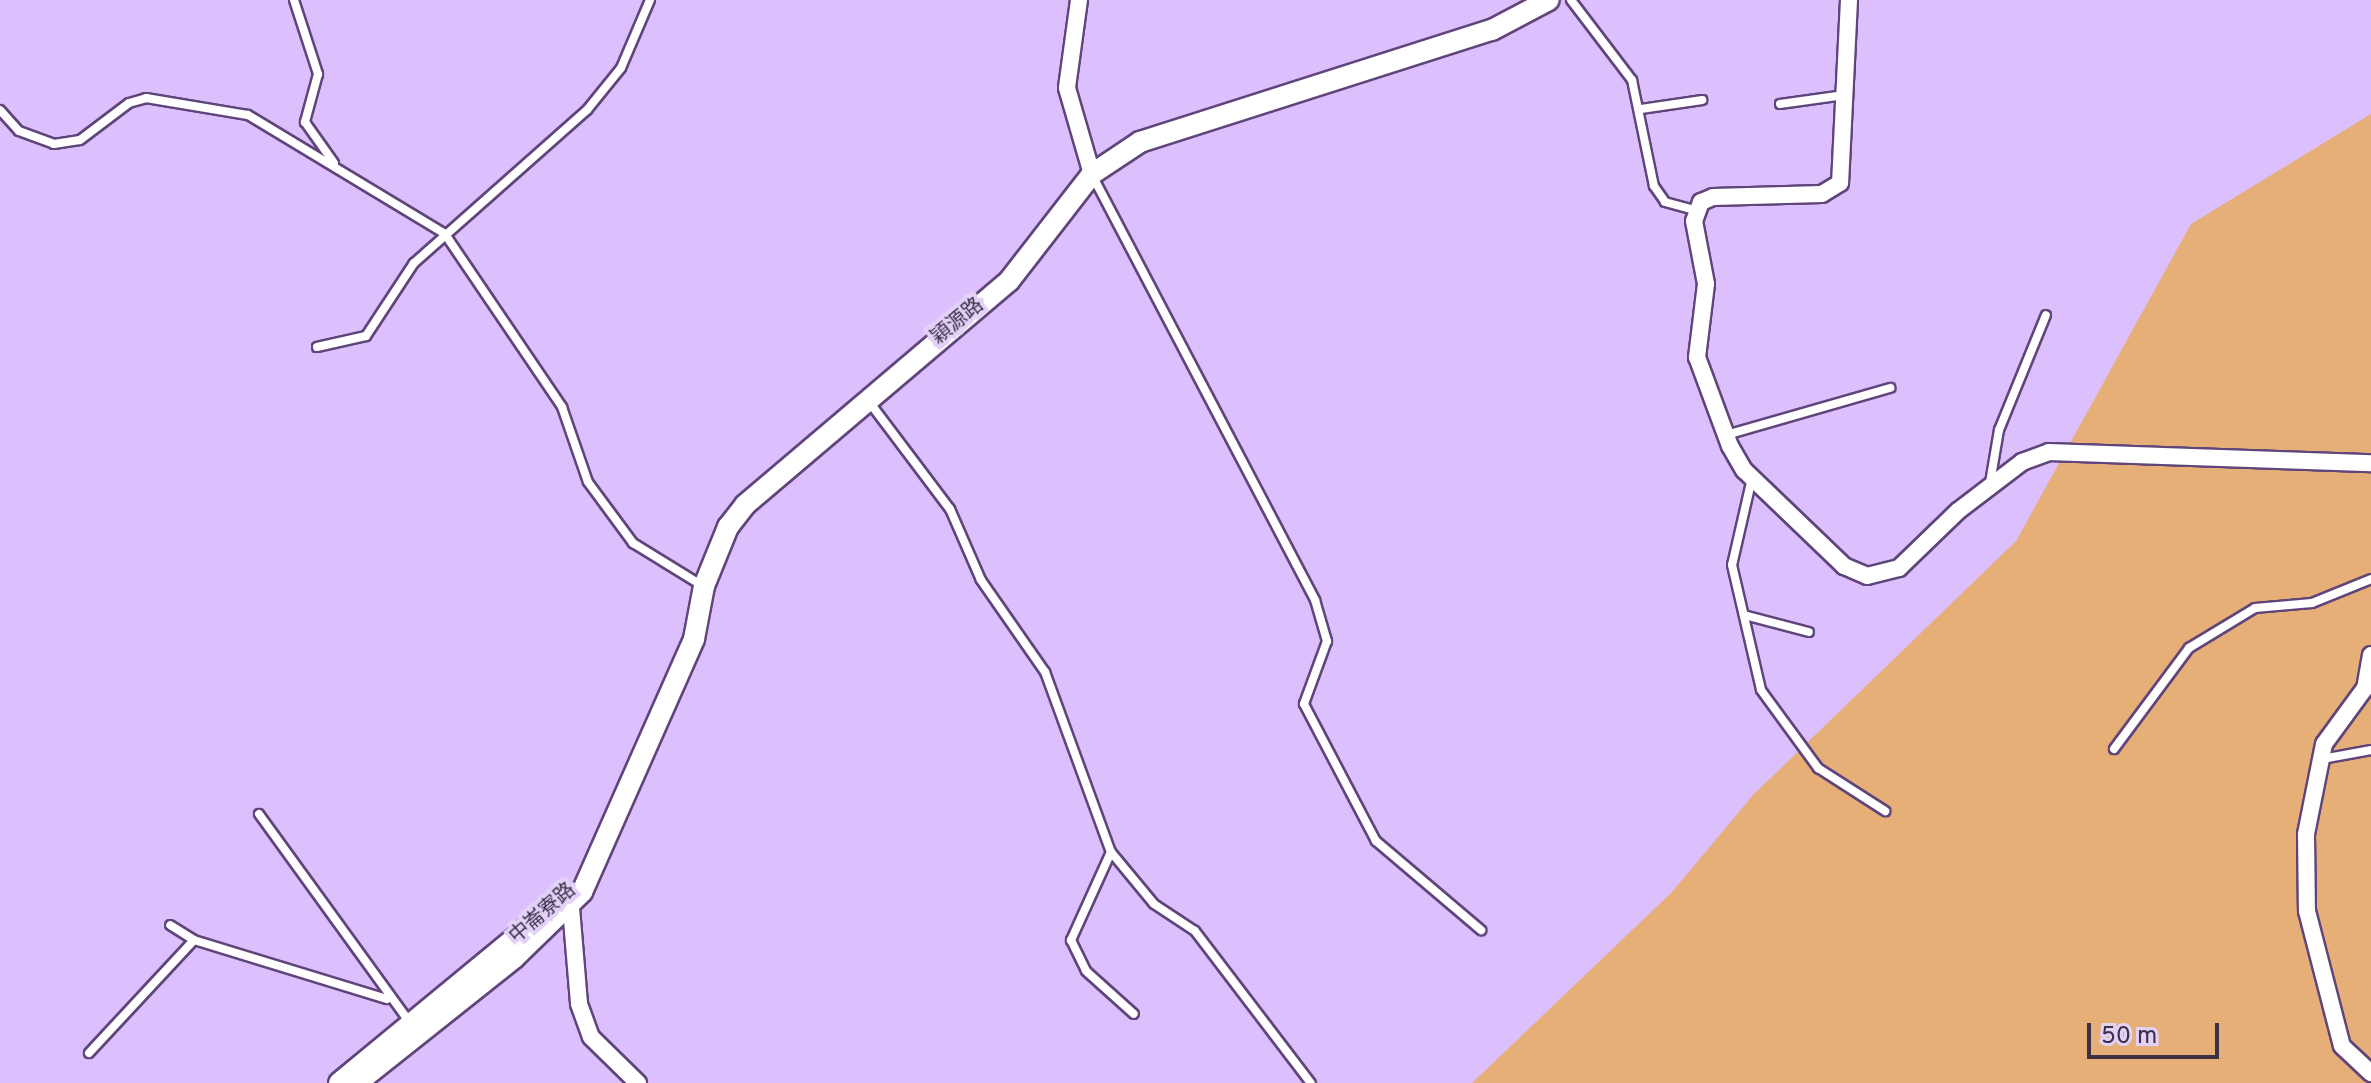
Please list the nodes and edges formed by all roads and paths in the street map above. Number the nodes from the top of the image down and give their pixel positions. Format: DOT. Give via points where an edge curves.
graph roads {
  1 [pos="294,0"];
  2 [pos="650,0"];
  3 [pos="1079,0"];
  4 [pos="1549,0"];
  5 [pos="1571,0"];
  6 [pos="1849,0"];
  7 [pos="1848,94"];
  8 [pos="1702,100"];
  9 [pos="1780,104"];
  10 [pos="1641,109"];
  11 [pos="0,110"];
  12 [pos="339,170"];
  13 [pos="1092,174"];
  14 [pos="1695,210"];
  15 [pos="445,234"];
  16 [pos="2046,315"];
  17 [pos="317,347"];
  18 [pos="1890,388"];
  19 [pos="869,394"];
  20 [pos="1726,435"];
  21 [pos="2371,463"];
  22 [pos="1752,477"];
  23 [pos="1988,487"];
  24 [pos="2371,579"];
  25 [pos="704,586"];
  26 [pos="1744,615"];
  27 [pos="1809,632"];
  28 [pos="2371,655"];
  29 [pos="2114,749"];
  30 [pos="2371,750"];
  31 [pos="2321,760"];
  32 [pos="1885,811"];
  33 [pos="259,814"];
  34 [pos="1111,852"];
  35 [pos="583,880"];
  36 [pos="571,908"];
  37 [pos="170,925"];
  38 [pos="1481,930"];
  39 [pos="194,940"];
  40 [pos="388,999"];
  41 [pos="1134,1014"];
  42 [pos="412,1026"];
  43 [pos="89,1053"];
  44 [pos="2371,1073"];
  45 [pos="339,1083"];
  46 [pos="357,1083"];
  47 [pos="638,1083"];
  48 [pos="1311,1083"];
  1 -- 12 [label="lane" via="318,74 305,122"];
  2 -- 15 [label="lane" via="621,68 587,110"];
  3 -- 13 [label="street" via="1067,88"];
  4 -- 13 [label="street, 穎源路" via="1492,30 1140,142"];
  5 -- 10 [label="lane" via="1625,68"];
  6 -- 7 [label="street"];
  7 -- 9 [label="lane"];
  7 -- 14 [label="street" via="1840,183 1822,194 1713,197"];
  8 -- 10 [label="lane"];
  10 -- 14 [label="lane" via="1641,143 1654,186 1665,202"];
  11 -- 12 [label="lane" via="19,131 54,144 100,130 137,100 207,107 248,115"];
  12 -- 15 [label="lane"];
  13 -- 19 [label="street, 穎源路" via="1009,281"];
  13 -- 38 [label="lane" via="1315,600 1327,641 1304,704 1376,841"];
  14 -- 20 [label="street" via="1706,284 1697,357"];
  15 -- 17 [label="lane" via="399,280 366,336"];
  15 -- 25 [label="lane" via="562,407 588,482 624,531 665,567"];
  16 -- 23 [label="lane" via="2003,418"];
  18 -- 20 [label="lane"];
  19 -- 25 [label="street, 穎源路" via="745,505"];
  19 -- 34 [label="lane" via="871,413 950,509 981,580 1045,672"];
  20 -- 22 [label="street"];
  21 -- 23 [label="street" via="2049,452"];
  22 -- 23 [label="street" via="1844,566 1867,576 1899,568"];
  22 -- 26 [label="lane" via="1732,549"];
  24 -- 29 [label="lane" via="2312,603 2255,608 2189,648"];
  25 -- 35 [label="street, 穎源路" via="694,639 624,805"];
  26 -- 27 [label="lane"];
  26 -- 32 [label="lane" via="1761,690 1818,768"];
  28 -- 31 [label="street" via="2365,688 2331,727"];
  30 -- 31 [label="lane"];
  31 -- 44 [label="street" via="2306,834 2307,911 2342,1046"];
  33 -- 40 [label="lane"];
  34 -- 41 [label="lane" via="1071,940 1086,971"];
  34 -- 48 [label="lane" via="1154,904 1195,931"];
  35 -- 36 [label="street, 中崙寮路"];
  35 -- 42 [label="street, 中崙寮路"];
  36 -- 42 [label="street, 中崙寮路"];
  36 -- 47 [label="street" via="579,1004 591,1037"];
  37 -- 39 [label="lane"];
  39 -- 40 [label="lane"];
  39 -- 43 [label="lane"];
  40 -- 42 [label="lane"];
  42 -- 45 [label="street, 中崙寮路"];
  42 -- 46 [label="street, 中崙寮路"];
}
